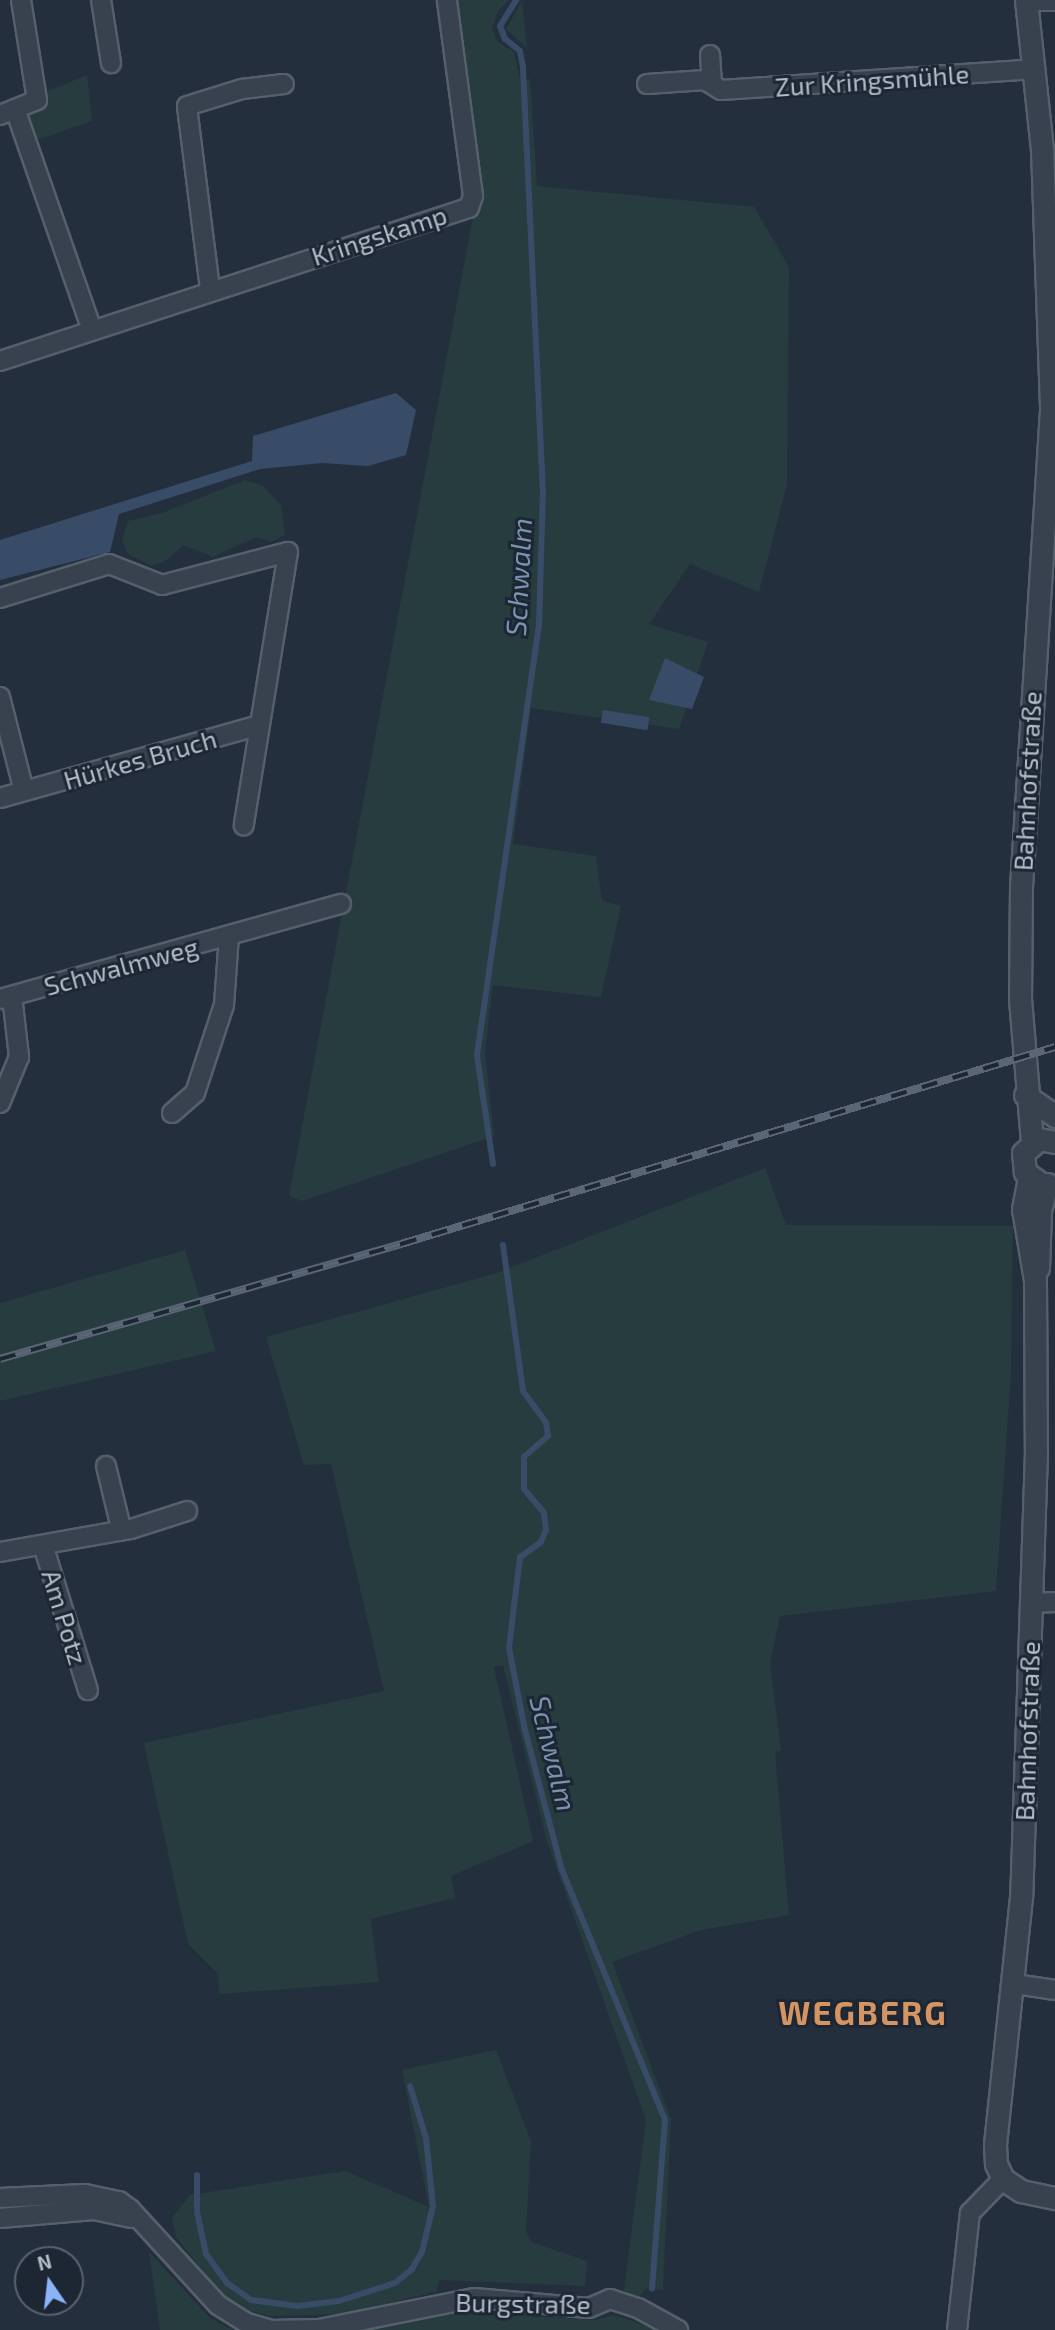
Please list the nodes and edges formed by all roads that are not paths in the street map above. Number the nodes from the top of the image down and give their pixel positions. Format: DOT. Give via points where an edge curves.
graph roads {
  1 [pos="21,0"];
  2 [pos="101,0"];
  3 [pos="447,0"];
  4 [pos="1026,0"];
  5 [pos="1055,1"];
  6 [pos="710,55"];
  7 [pos="111,63"];
  8 [pos="1035,69"];
  9 [pos="284,84"];
  10 [pos="646,84"];
  11 [pos="712,84"];
  12 [pos="7,112"];
  13 [pos="1049,149"];
  14 [pos="209,289"];
  15 [pos="92,330"];
  16 [pos="0,361"];
  17 [pos="1049,549"];
  18 [pos="0,598"];
  19 [pos="0,697"];
  20 [pos="257,726"];
  21 [pos="24,791"];
  22 [pos="0,798"];
  23 [pos="244,825"];
  24 [pos="341,904"];
  25 [pos="229,936"];
  26 [pos="6,997"];
  27 [pos="1026,1095"];
  28 [pos="0,1103"];
  29 [pos="172,1113"];
  30 [pos="1055,1116"];
  31 [pos="1032,1142"];
  32 [pos="1055,1142"];
  33 [pos="1043,1181"];
  34 [pos="106,1466"];
  35 [pos="187,1511"];
  36 [pos="121,1528"];
  37 [pos="43,1545"];
  38 [pos="0,1552"];
  39 [pos="1055,1602"];
  40 [pos="1030,1603"];
  41 [pos="88,1690"];
  42 [pos="1015,1984"];
  43 [pos="1055,1990"];
  44 [pos="1003,2179"];
  45 [pos="0,2198"];
  46 [pos="1055,2199"];
  47 [pos="0,2218"];
  48 [pos="144,2223"];
  49 [pos="678,2330"];
  50 [pos="957,2330"];
  1 -- 12 [label="street" via="37,100"];
  2 -- 7 [label="street"];
  3 -- 14 [label="street, Kringskamp" via="472,196 469,208"];
  4 -- 5 [label="street"];
  4 -- 8 [label="street, Bahnhofstraße"];
  6 -- 11 [label="street"];
  8 -- 11 [label="street, Zur Kringsmühle" via="721,90"];
  8 -- 13 [label="street, Bahnhofstraße"];
  9 -- 14 [label="street" via="242,89 187,106"];
  10 -- 11 [label="street, Zur Kringsmühle" via="705,80"];
  12 -- 15 [label="street"];
  13 -- 17 [label="street, Bahnhofstraße"];
  14 -- 15 [label="street, Kringskamp"];
  15 -- 16 [label="street, Kringskamp"];
  17 -- 27 [label="street, Bahnhofstraße" via="1021,886"];
  18 -- 20 [label="street, Hürkes Bruch" via="109,564 162,585 288,552"];
  19 -- 21 [label="street"];
  20 -- 21 [label="street, Hürkes Bruch"];
  20 -- 23 [label="street, Hürkes Bruch"];
  21 -- 22 [label="street, Hürkes Bruch"];
  24 -- 25 [label="street, Schwalmweg"];
  25 -- 26 [label="street, Schwalmweg"];
  25 -- 29 [label="street, Schwalmweg" via="224,1005 195,1093"];
  26 -- 28 [label="street, Schwalmweg" via="19,1057"];
  27 -- 30 [label="street"];
  27 -- 31 [label="street, Bahnhofstraße"];
  31 -- 32 [label="street"];
  31 -- 33 [label="street, Bahnhofstraße" via="1022,1159"];
  33 -- 40 [label="street, Bahnhofstraße" via="1035,1280"];
  34 -- 36 [label="street"];
  35 -- 36 [label="street, Am Potz"];
  36 -- 37 [label="street, Am Potz"];
  37 -- 38 [label="street, Am Potz"];
  37 -- 41 [label="street, Am Potz"];
  39 -- 40 [label="street"];
  40 -- 42 [label="street, Bahnhofstraße"];
  42 -- 43 [label="street"];
  42 -- 44 [label="street, Bahnhofstraße" via="995,2145"];
  44 -- 46 [label="street" via="1021,2191"];
  44 -- 50 [label="street" via="970,2213"];
  45 -- 48 [label="street, Burgstraße" via="101,2195 131,2209"];
  47 -- 48 [label="street" via="94,2210"];
  48 -- 49 [label="street, Burgstraße" via="218,2305 247,2323 271,2330 319,2329 474,2298 589,2308 610,2299"];
}
